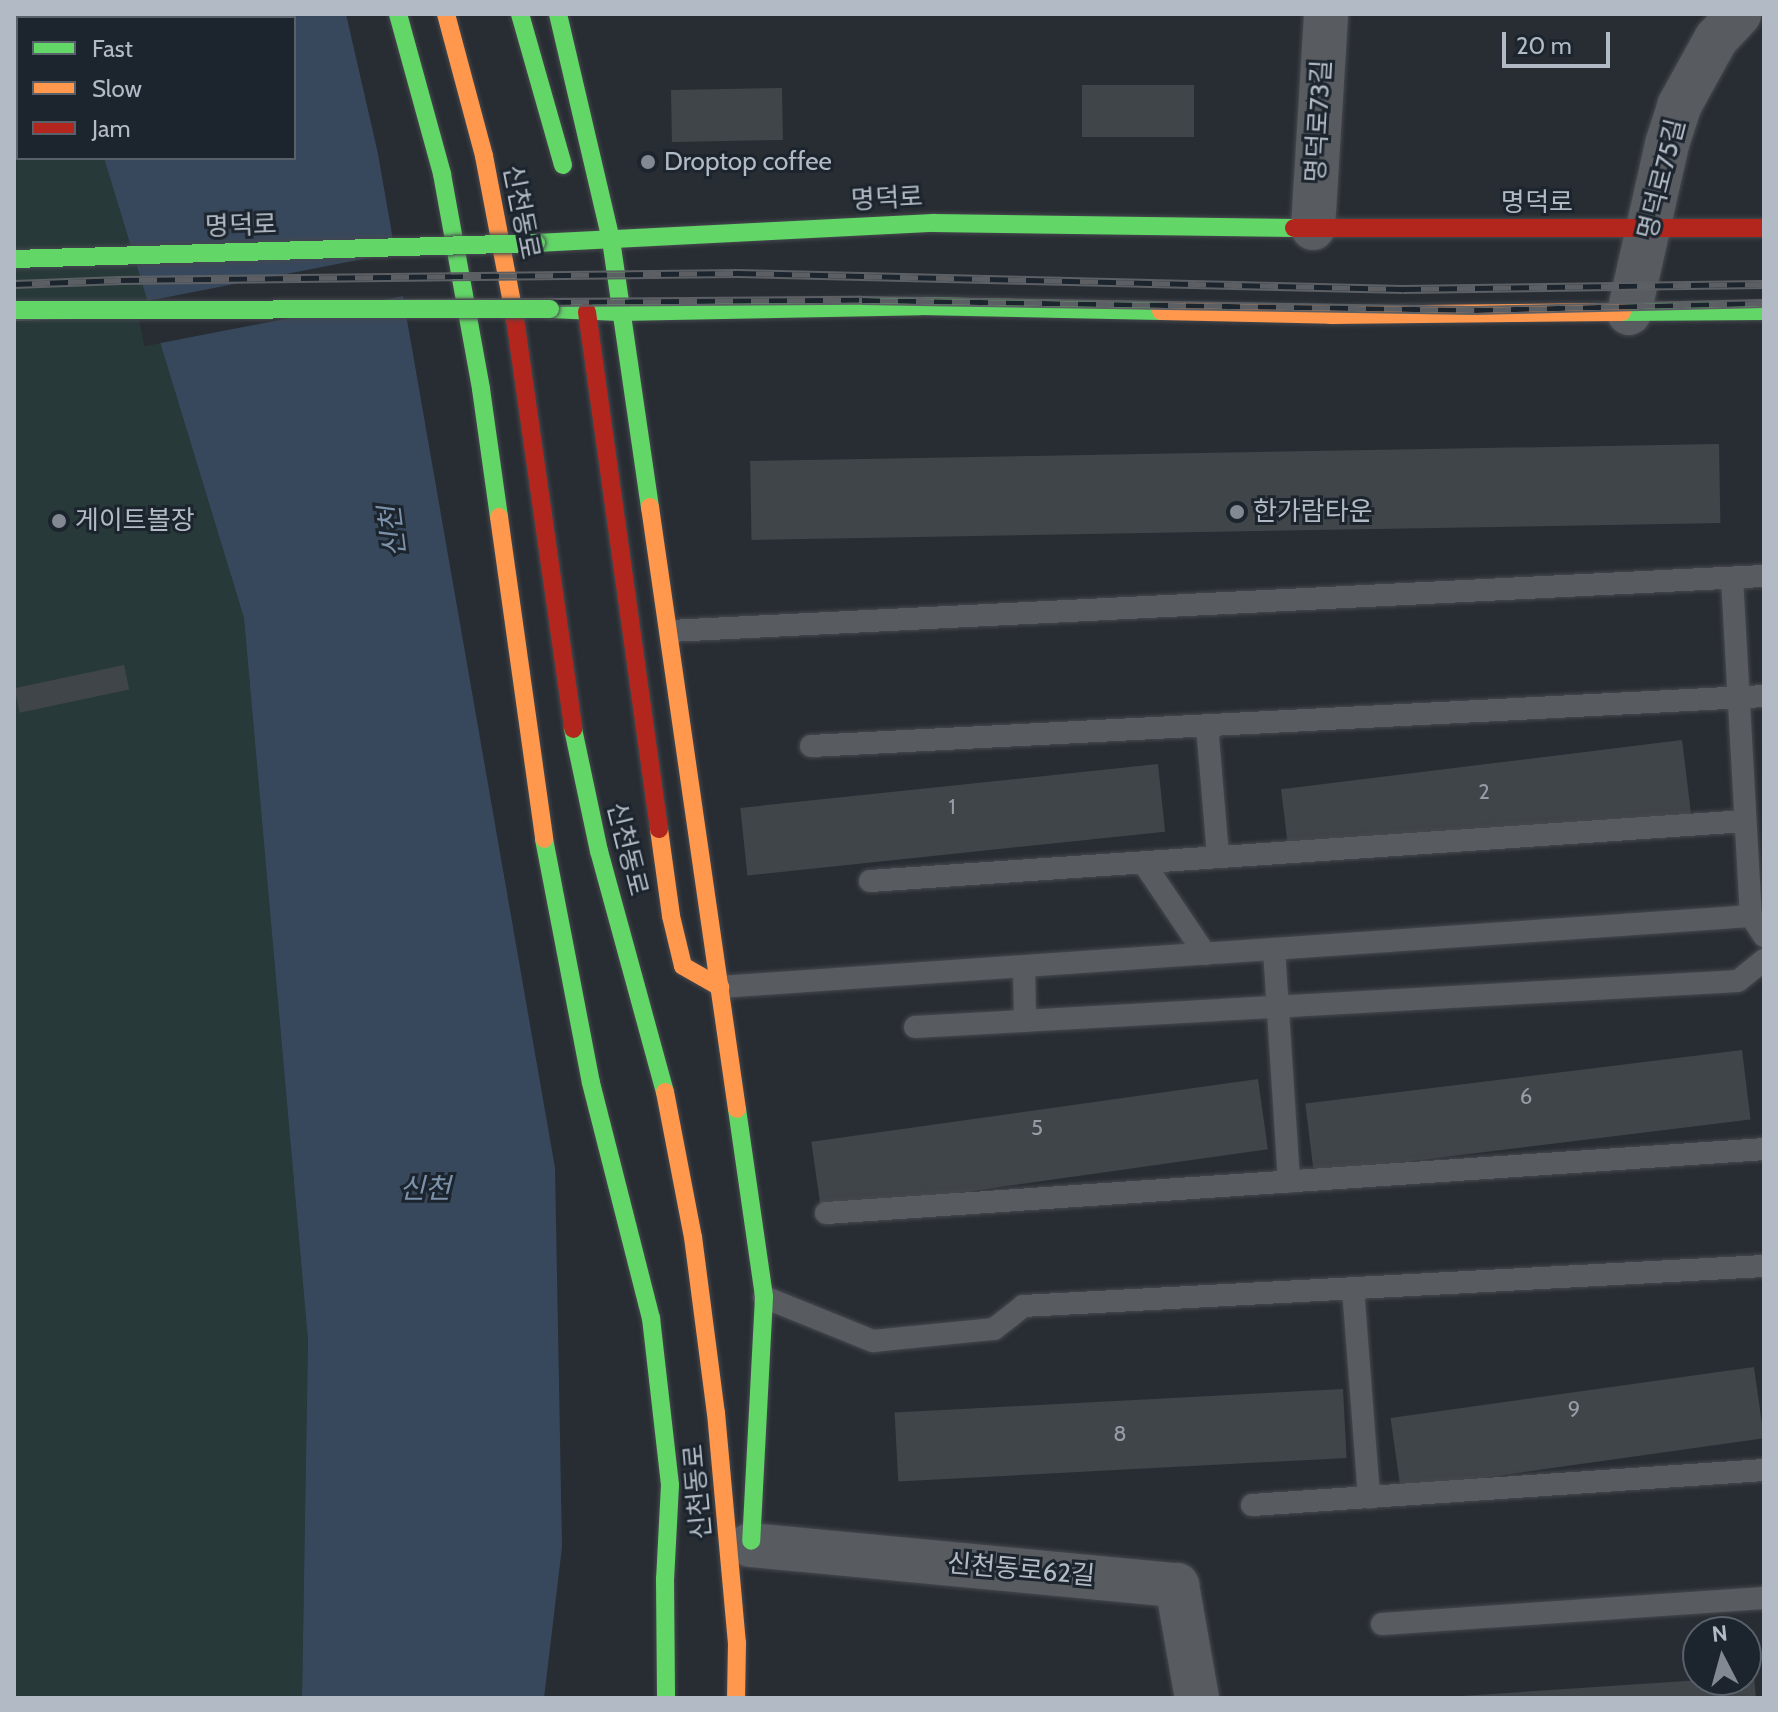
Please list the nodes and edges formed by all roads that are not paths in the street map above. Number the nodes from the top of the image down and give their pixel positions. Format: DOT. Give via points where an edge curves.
graph roads {
  1 [pos="398,14"];
  2 [pos="446,14"];
  3 [pos="520,14"];
  4 [pos="558,14"];
  5 [pos="1326,14"];
  6 [pos="1739,14"];
  7 [pos="566,181"];
  8 [pos="1313,228"];
  9 [pos="1764,228"];
  10 [pos="1650,230"];
  11 [pos="611,240"];
  12 [pos="14,259"];
  13 [pos="14,310"];
  14 [pos="1764,311"];
  15 [pos="587,312"];
  16 [pos="619,312"];
  17 [pos="1629,313"];
  18 [pos="1764,576"];
  19 [pos="1732,578"];
  20 [pos="670,631"];
  21 [pos="1764,696"];
  22 [pos="566,697"];
  23 [pos="1739,698"];
  24 [pos="642,724"];
  25 [pos="1207,725"];
  26 [pos="593,733"];
  27 [pos="632,742"];
  28 [pos="811,746"];
  29 [pos="1752,834"];
  30 [pos="1218,857"];
  31 [pos="1143,862"];
  32 [pos="870,881"];
  33 [pos="1751,916"];
  34 [pos="1764,936"];
  35 [pos="1274,949"];
  36 [pos="1205,954"];
  37 [pos="1764,960"];
  38 [pos="1024,967"];
  39 [pos="720,987"];
  40 [pos="1278,1007"];
  41 [pos="1025,1021"];
  42 [pos="915,1027"];
  43 [pos="1764,1149"];
  44 [pos="1289,1182"];
  45 [pos="826,1213"];
  46 [pos="1764,1266"];
  47 [pos="1353,1288"];
  48 [pos="764,1297"];
  49 [pos="1764,1470"];
  50 [pos="1369,1497"];
  51 [pos="1252,1505"];
  52 [pos="750,1545"];
  53 [pos="1764,1598"];
  54 [pos="1382,1624"];
  55 [pos="737,1643"];
  56 [pos="666,1698"];
  57 [pos="736,1698"];
  58 [pos="1197,1698"];
  1 -- 56 [label="main road, 신천동로" via="442,174 481,389 542,826 588,1067 651,1318 670,1485"];
  2 -- 22 [label="main road, 신천동로" via="484,156 526,380"];
  3 -- 7 [label="main road"];
  4 -- 11 [label="main road"];
  5 -- 8 [label="street, 명덕로73길"];
  6 -- 10 [label="street, 명덕로75길" via="1716,39 1679,106"];
  8 -- 10 [label="main road, 명덕로"];
  8 -- 11 [label="main road, 명덕로" via="933,223"];
  9 -- 10 [label="main road, 명덕로"];
  10 -- 17 [label="street, 명덕로75길"];
  11 -- 12 [label="main road, 명덕로, bridge" via="578,234 536,243"];
  11 -- 16 [label="main road"];
  13 -- 15 [label="main road, bridge"];
  14 -- 17 [label="main road"];
  15 -- 16 [label="main road"];
  15 -- 24 [label="main road"];
  16 -- 17 [label="main road" via="920,306 1331,315"];
  16 -- 20 [label="main road"];
  18 -- 19 [label="lane"];
  19 -- 20 [label="lane"];
  19 -- 23 [label="lane"];
  20 -- 39 [label="main road"];
  21 -- 23 [label="lane"];
  22 -- 26 [label="main road"];
  22 -- 55 [label="main road, 신천동로" via="599,851 664,1085 693,1237"];
  23 -- 25 [label="lane"];
  23 -- 29 [label="lane"];
  24 -- 27 [label="main road"];
  24 -- 39 [label="main road" via="683,966"];
  25 -- 28 [label="lane"];
  25 -- 30 [label="lane"];
  29 -- 30 [label="lane"];
  29 -- 33 [label="lane"];
  30 -- 31 [label="lane"];
  31 -- 32 [label="lane"];
  31 -- 36 [label="lane"];
  33 -- 34 [label="lane"];
  33 -- 35 [label="lane"];
  35 -- 36 [label="lane"];
  35 -- 40 [label="lane"];
  36 -- 38 [label="lane"];
  37 -- 40 [label="lane" via="1738,981"];
  38 -- 39 [label="lane"];
  38 -- 41 [label="lane"];
  39 -- 48 [label="main road"];
  40 -- 41 [label="lane"];
  40 -- 44 [label="lane"];
  41 -- 42 [label="lane"];
  43 -- 44 [label="lane"];
  44 -- 45 [label="lane"];
  46 -- 47 [label="lane"];
  47 -- 48 [label="lane" via="1023,1306 994,1329 873,1341"];
  47 -- 50 [label="lane"];
  48 -- 52 [label="main road"];
  49 -- 50 [label="lane"];
  50 -- 51 [label="lane"];
  52 -- 55 [label="main road"];
  52 -- 58 [label="street, 신천동로62길" via="1177,1585"];
  53 -- 54 [label="lane"];
  55 -- 57 [label="main road, 신천동로"];
}
